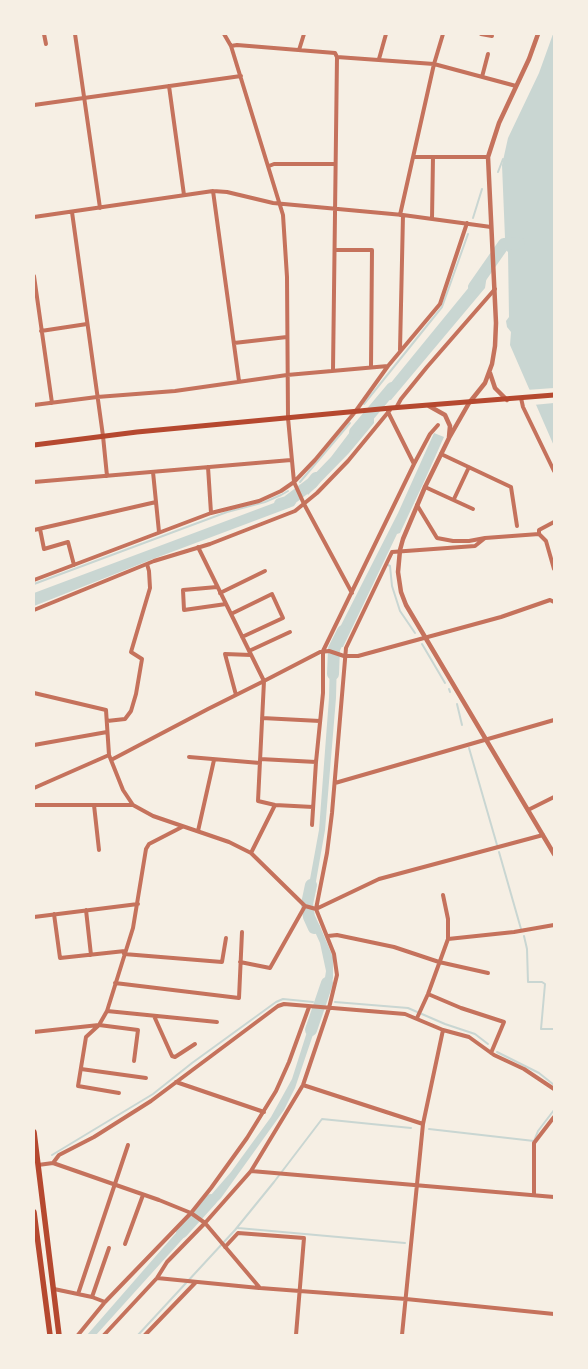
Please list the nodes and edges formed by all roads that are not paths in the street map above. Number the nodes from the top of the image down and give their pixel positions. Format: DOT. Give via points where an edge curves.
graph roads {
  1 [pos="44,34"];
  2 [pos="76,34"];
  3 [pos="224,34"];
  4 [pos="304,34"];
  5 [pos="386,34"];
  6 [pos="443,34"];
  7 [pos="480,34"];
  8 [pos="538,34"];
  9 [pos="492,36"];
  10 [pos="46,44"];
  11 [pos="232,46"];
  12 [pos="299,50"];
  13 [pos="488,54"];
  14 [pos="337,56"];
  15 [pos="379,59"];
  16 [pos="434,64"];
  17 [pos="241,76"];
  18 [pos="482,77"];
  19 [pos="169,86"];
  20 [pos="516,86"];
  21 [pos="84,98"];
  22 [pos="34,105"];
  23 [pos="413,157"];
  24 [pos="433,157"];
  25 [pos="488,157"];
  26 [pos="335,164"];
  27 [pos="269,166"];
  28 [pos="213,191"];
  29 [pos="184,195"];
  30 [pos="281,204"];
  31 [pos="100,208"];
  32 [pos="335,209"];
  33 [pos="72,212"];
  34 [pos="401,215"];
  35 [pos="34,217"];
  36 [pos="432,219"];
  37 [pos="467,224"];
  38 [pos="491,227"];
  39 [pos="335,250"];
  40 [pos="34,278"];
  41 [pos="495,289"];
  42 [pos="87,324"];
  43 [pos="34,329"];
  44 [pos="41,329"];
  45 [pos="288,337"];
  46 [pos="234,343"];
  47 [pos="400,351"];
  48 [pos="388,366"];
  49 [pos="371,367"];
  50 [pos="333,370"];
  51 [pos="490,373"];
  52 [pos="287,375"];
  53 [pos="239,381"];
  54 [pos="554,395"];
  55 [pos="98,397"];
  56 [pos="524,398"];
  57 [pos="506,400"];
  58 [pos="469,402"];
  59 [pos="52,403"];
  60 [pos="34,405"];
  61 [pos="428,406"];
  62 [pos="392,409"];
  63 [pos="355,412"];
  64 [pos="288,418"];
  65 [pos="438,425"];
  66 [pos="103,436"];
  67 [pos="449,438"];
  68 [pos="34,445"];
  69 [pos="441,454"];
  70 [pos="291,460"];
  71 [pos="414,464"];
  72 [pos="208,467"];
  73 [pos="469,468"];
  74 [pos="554,471"];
  75 [pos="154,472"];
  76 [pos="107,476"];
  77 [pos="34,482"];
  78 [pos="294,482"];
  79 [pos="425,487"];
  80 [pos="454,499"];
  81 [pos="156,502"];
  82 [pos="304,504"];
  83 [pos="417,505"];
  84 [pos="472,508"];
  85 [pos="211,513"];
  86 [pos="554,522"];
  87 [pos="516,526"];
  88 [pos="40,529"];
  89 [pos="34,530"];
  90 [pos="158,532"];
  91 [pos="539,534"];
  92 [pos="485,538"];
  93 [pos="198,548"];
  94 [pos="400,550"];
  95 [pos="147,564"];
  96 [pos="74,565"];
  97 [pos="554,569"];
  98 [pos="265,571"];
  99 [pos="34,580"];
  100 [pos="217,586"];
  101 [pos="220,592"];
  102 [pos="352,593"];
  103 [pos="554,602"];
  104 [pos="226,604"];
  105 [pos="34,610"];
  106 [pos="231,614"];
  107 [pos="290,632"];
  108 [pos="242,637"];
  109 [pos="424,638"];
  110 [pos="323,652"];
  111 [pos="250,653"];
  112 [pos="344,656"];
  113 [pos="264,681"];
  114 [pos="34,693"];
  115 [pos="236,695"];
  116 [pos="262,718"];
  117 [pos="554,720"];
  118 [pos="107,721"];
  119 [pos="320,722"];
  120 [pos="107,732"];
  121 [pos="485,739"];
  122 [pos="34,744"];
  123 [pos="109,755"];
  124 [pos="189,757"];
  125 [pos="111,760"];
  126 [pos="214,760"];
  127 [pos="260,761"];
  128 [pos="316,762"];
  129 [pos="335,783"];
  130 [pos="34,788"];
  131 [pos="554,797"];
  132 [pos="34,805"];
  133 [pos="94,805"];
  134 [pos="275,805"];
  135 [pos="133,806"];
  136 [pos="313,807"];
  137 [pos="528,810"];
  138 [pos="312,825"];
  139 [pos="182,826"];
  140 [pos="198,831"];
  141 [pos="543,835"];
  142 [pos="98,850"];
  143 [pos="252,853"];
  144 [pos="554,854"];
  145 [pos="443,895"];
  146 [pos="138,904"];
  147 [pos="305,906"];
  148 [pos="316,909"];
  149 [pos="86,910"];
  150 [pos="54,914"];
  151 [pos="34,917"];
  152 [pos="554,925"];
  153 [pos="242,932"];
  154 [pos="328,936"];
  155 [pos="226,938"];
  156 [pos="448,939"];
  157 [pos="124,953"];
  158 [pos="91,955"];
  159 [pos="240,962"];
  160 [pos="439,962"];
  161 [pos="488,973"];
  162 [pos="115,983"];
  163 [pos="428,994"];
  164 [pos="309,1007"];
  165 [pos="327,1008"];
  166 [pos="106,1011"];
  167 [pos="154,1016"];
  168 [pos="417,1018"];
  169 [pos="217,1022"];
  170 [pos="99,1025"];
  171 [pos="443,1030"];
  172 [pos="34,1032"];
  173 [pos="195,1044"];
  174 [pos="490,1053"];
  175 [pos="134,1061"];
  176 [pos="81,1069"];
  177 [pos="146,1078"];
  178 [pos="176,1082"];
  179 [pos="304,1085"];
  180 [pos="554,1089"];
  181 [pos="119,1094"];
  182 [pos="264,1112"];
  183 [pos="554,1117"];
  184 [pos="423,1124"];
  185 [pos="34,1132"];
  186 [pos="128,1145"];
  187 [pos="53,1163"];
  188 [pos="38,1165"];
  189 [pos="251,1171"];
  190 [pos="115,1186"];
  191 [pos="417,1186"];
  192 [pos="143,1195"];
  193 [pos="534,1195"];
  194 [pos="554,1197"];
  195 [pos="34,1212"];
  196 [pos="192,1214"];
  197 [pos="204,1222"];
  198 [pos="124,1244"];
  199 [pos="225,1247"];
  200 [pos="110,1248"];
  201 [pos="157,1278"];
  202 [pos="196,1282"];
  203 [pos="260,1288"];
  204 [pos="54,1289"];
  205 [pos="300,1290"];
  206 [pos="78,1294"];
  207 [pos="92,1297"];
  208 [pos="406,1299"];
  209 [pos="105,1302"];
  210 [pos="554,1314"];
  211 [pos="50,1335"];
  212 [pos="60,1335"];
  213 [pos="78,1335"];
  214 [pos="104,1335"];
  215 [pos="145,1335"];
  216 [pos="296,1335"];
  217 [pos="402,1335"];
  1 -- 10 [label="street"];
  2 -- 21 [label="street"];
  3 -- 11 [label="street"];
  4 -- 12 [label="street"];
  5 -- 15 [label="street"];
  6 -- 16 [label="street"];
  7 -- 9 [label="street"];
  8 -- 20 [label="street"];
  11 -- 12 [label="street"];
  11 -- 17 [label="street"];
  12 -- 14 [label="street" via="335,53"];
  13 -- 18 [label="street"];
  14 -- 15 [label="street"];
  14 -- 26 [label="street"];
  15 -- 16 [label="street"];
  16 -- 18 [label="street"];
  16 -- 23 [label="street"];
  17 -- 19 [label="street"];
  17 -- 27 [label="street"];
  18 -- 20 [label="street"];
  19 -- 21 [label="street"];
  19 -- 29 [label="street"];
  20 -- 25 [label="street"];
  21 -- 22 [label="street"];
  21 -- 31 [label="street"];
  23 -- 24 [label="street"];
  23 -- 34 [label="street"];
  24 -- 25 [label="street"];
  24 -- 36 [label="street"];
  25 -- 38 [label="street"];
  26 -- 27 [label="street"];
  26 -- 32 [label="street"];
  27 -- 30 [label="street"];
  28 -- 29 [label="street"];
  28 -- 30 [label="street" via="239,193"];
  28 -- 46 [label="street"];
  29 -- 31 [label="street"];
  30 -- 32 [label="street"];
  30 -- 45 [label="street"];
  31 -- 33 [label="street"];
  32 -- 34 [label="street"];
  32 -- 39 [label="street"];
  33 -- 35 [label="street"];
  33 -- 42 [label="street"];
  34 -- 36 [label="street"];
  34 -- 47 [label="street"];
  36 -- 37 [label="street"];
  37 -- 38 [label="street"];
  37 -- 47 [label="street" via="440,304"];
  38 -- 41 [label="street"];
  39 -- 49 [label="street" via="372,250"];
  39 -- 50 [label="street"];
  40 -- 44 [label="street"];
  41 -- 51 [label="street" via="495,346"];
  41 -- 62 [label="street"];
  42 -- 44 [label="street"];
  42 -- 55 [label="street"];
  43 -- 44 [label="street"];
  44 -- 59 [label="street"];
  45 -- 46 [label="street"];
  45 -- 52 [label="street"];
  46 -- 53 [label="street"];
  47 -- 48 [label="street"];
  48 -- 49 [label="street"];
  48 -- 63 [label="street"];
  49 -- 50 [label="street"];
  50 -- 52 [label="street"];
  51 -- 57 [label="street" via="495,388"];
  51 -- 58 [label="street"];
  52 -- 53 [label="street"];
  52 -- 64 [label="street"];
  53 -- 55 [label="street" via="175,391"];
  54 -- 56 [label="main road"];
  55 -- 59 [label="street"];
  55 -- 66 [label="street"];
  56 -- 57 [label="main road"];
  56 -- 74 [label="street" via="523,407"];
  57 -- 58 [label="main road"];
  58 -- 61 [label="main road"];
  58 -- 67 [label="street"];
  59 -- 60 [label="street"];
  61 -- 62 [label="main road"];
  61 -- 67 [label="street" via="440,411 448,420"];
  62 -- 63 [label="main road"];
  62 -- 71 [label="street"];
  62 -- 82 [label="street" via="348,462"];
  63 -- 64 [label="main road"];
  63 -- 78 [label="street"];
  64 -- 66 [label="main road"];
  64 -- 70 [label="street"];
  65 -- 71 [label="street"];
  66 -- 68 [label="main road"];
  66 -- 76 [label="street"];
  67 -- 69 [label="street"];
  69 -- 73 [label="street"];
  69 -- 79 [label="street"];
  70 -- 72 [label="street"];
  70 -- 78 [label="street"];
  71 -- 102 [label="street"];
  72 -- 75 [label="street"];
  72 -- 85 [label="street"];
  73 -- 80 [label="street"];
  73 -- 87 [label="street" via="511,488"];
  75 -- 76 [label="street"];
  75 -- 81 [label="street"];
  76 -- 77 [label="street"];
  78 -- 82 [label="street"];
  78 -- 85 [label="street" via="258,501"];
  79 -- 80 [label="street"];
  79 -- 83 [label="street"];
  80 -- 84 [label="street"];
  81 -- 88 [label="street"];
  81 -- 90 [label="street"];
  82 -- 93 [label="street" via="295,511"];
  82 -- 102 [label="street"];
  83 -- 92 [label="street" via="437,538 453,541"];
  83 -- 94 [label="street"];
  85 -- 90 [label="street"];
  86 -- 91 [label="street" via="539,530"];
  88 -- 89 [label="street"];
  88 -- 96 [label="street" via="44,549 68,542"];
  90 -- 96 [label="street"];
  91 -- 92 [label="street"];
  91 -- 97 [label="street" via="546,541"];
  92 -- 94 [label="street" via="475,546"];
  93 -- 95 [label="street"];
  93 -- 100 [label="street"];
  94 -- 109 [label="street" via="398,572 401,592"];
  94 -- 112 [label="street" via="392,552"];
  95 -- 105 [label="street"];
  95 -- 118 [label="street" via="150,588 131,652 142,659 136,694 131,712 125,719"];
  96 -- 99 [label="street"];
  98 -- 101 [label="street"];
  100 -- 101 [label="street"];
  100 -- 104 [label="street" via="183,590 184,610"];
  101 -- 104 [label="street"];
  102 -- 110 [label="street"];
  103 -- 109 [label="street" via="550,600"];
  104 -- 106 [label="street"];
  106 -- 108 [label="street"];
  106 -- 108 [label="street" via="272,594 283,618"];
  107 -- 111 [label="street"];
  108 -- 111 [label="street"];
  109 -- 112 [label="street" via="358,656"];
  109 -- 121 [label="street"];
  110 -- 112 [label="street"];
  110 -- 113 [label="street"];
  110 -- 119 [label="street"];
  111 -- 113 [label="street"];
  111 -- 115 [label="street" via="225,654"];
  112 -- 129 [label="street"];
  113 -- 115 [label="street"];
  113 -- 116 [label="street"];
  114 -- 118 [label="street" via="106,710"];
  115 -- 125 [label="street"];
  116 -- 119 [label="street"];
  116 -- 127 [label="street"];
  117 -- 121 [label="street"];
  118 -- 120 [label="street"];
  119 -- 128 [label="street"];
  120 -- 122 [label="street"];
  120 -- 123 [label="street"];
  121 -- 129 [label="street"];
  121 -- 137 [label="street"];
  123 -- 125 [label="street"];
  123 -- 130 [label="street"];
  124 -- 126 [label="street"];
  125 -- 135 [label="street"];
  126 -- 127 [label="street"];
  126 -- 140 [label="street"];
  127 -- 128 [label="street"];
  127 -- 134 [label="street" via="258,801"];
  128 -- 136 [label="street"];
  129 -- 148 [label="street" via="327,853"];
  131 -- 137 [label="street"];
  132 -- 133 [label="street"];
  133 -- 135 [label="street"];
  133 -- 142 [label="street"];
  134 -- 136 [label="street"];
  134 -- 143 [label="street"];
  135 -- 139 [label="street"];
  136 -- 138 [label="street"];
  137 -- 141 [label="street"];
  139 -- 140 [label="street"];
  139 -- 146 [label="street" via="148,844"];
  140 -- 143 [label="street"];
  141 -- 144 [label="street"];
  141 -- 148 [label="street" via="379,879"];
  143 -- 147 [label="street"];
  145 -- 156 [label="street"];
  146 -- 149 [label="street"];
  146 -- 157 [label="street"];
  147 -- 148 [label="street"];
  147 -- 159 [label="street" via="270,968"];
  148 -- 154 [label="street"];
  149 -- 150 [label="street"];
  149 -- 158 [label="street"];
  150 -- 151 [label="street"];
  150 -- 158 [label="street" via="60,958"];
  152 -- 156 [label="street"];
  153 -- 159 [label="street"];
  154 -- 160 [label="street" via="394,947"];
  154 -- 165 [label="street" via="337,975"];
  155 -- 157 [label="street" via="222,962"];
  156 -- 160 [label="street"];
  157 -- 158 [label="street"];
  157 -- 162 [label="street"];
  159 -- 162 [label="street" via="238,998"];
  160 -- 161 [label="street"];
  160 -- 163 [label="street"];
  162 -- 166 [label="street"];
  163 -- 168 [label="street"];
  163 -- 174 [label="street" via="504,1022"];
  164 -- 165 [label="street"];
  164 -- 178 [label="street" via="278,1006"];
  164 -- 182 [label="street" via="290,1062"];
  165 -- 168 [label="street" via="405,1014"];
  165 -- 179 [label="street"];
  166 -- 167 [label="street"];
  166 -- 170 [label="street"];
  167 -- 169 [label="street"];
  167 -- 173 [label="street" via="172,1056"];
  168 -- 171 [label="street"];
  170 -- 172 [label="street"];
  170 -- 175 [label="street" via="138,1030"];
  170 -- 176 [label="street" via="86,1037"];
  171 -- 174 [label="street" via="469,1037"];
  171 -- 184 [label="street"];
  174 -- 180 [label="street" via="524,1069"];
  176 -- 177 [label="street"];
  176 -- 181 [label="street" via="78,1086"];
  178 -- 182 [label="street"];
  178 -- 187 [label="street" via="151,1102 60,1155"];
  179 -- 184 [label="street"];
  179 -- 189 [label="street"];
  182 -- 196 [label="street"];
  183 -- 193 [label="street" via="534,1143"];
  184 -- 191 [label="street"];
  185 -- 188 [label="main road"];
  186 -- 190 [label="street"];
  187 -- 188 [label="street"];
  187 -- 190 [label="street"];
  188 -- 204 [label="main road"];
  189 -- 191 [label="street"];
  189 -- 197 [label="street"];
  190 -- 192 [label="street"];
  190 -- 206 [label="street"];
  191 -- 193 [label="street"];
  191 -- 208 [label="street"];
  192 -- 196 [label="street"];
  192 -- 198 [label="street"];
  193 -- 194 [label="street"];
  195 -- 211 [label="main road"];
  196 -- 197 [label="street"];
  196 -- 209 [label="street"];
  197 -- 199 [label="street"];
  197 -- 201 [label="street" via="167,1262"];
  199 -- 203 [label="street"];
  199 -- 205 [label="street" via="238,1234 304,1238"];
  200 -- 207 [label="street"];
  201 -- 202 [label="street"];
  201 -- 214 [label="street"];
  202 -- 203 [label="street"];
  202 -- 215 [label="street"];
  203 -- 205 [label="street"];
  204 -- 206 [label="street"];
  204 -- 212 [label="main road"];
  205 -- 208 [label="street"];
  205 -- 216 [label="street"];
  206 -- 207 [label="street"];
  207 -- 209 [label="street"];
  208 -- 210 [label="street"];
  208 -- 217 [label="street"];
  209 -- 213 [label="street"];
}
